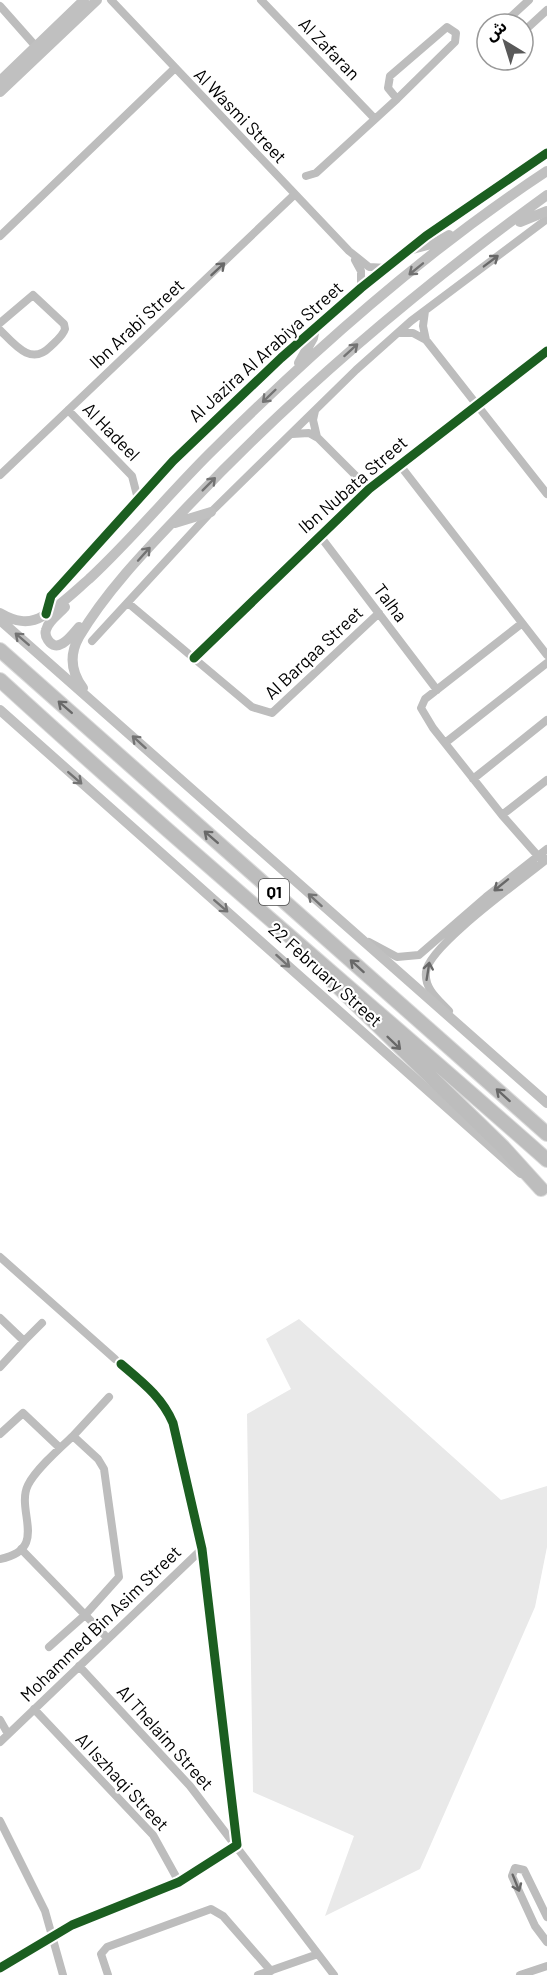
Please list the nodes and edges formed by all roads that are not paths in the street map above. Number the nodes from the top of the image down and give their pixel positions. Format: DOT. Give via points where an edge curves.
graph roads {
  1 [pos="84,0"];
  2 [pos="97,0"];
  3 [pos="111,0"];
  4 [pos="261,0"];
  5 [pos="529,0"];
  6 [pos="0,6"];
  7 [pos="547,10"];
  8 [pos="516,12"];
  9 [pos="535,21"];
  10 [pos="40,50"];
  11 [pos="174,69"];
  12 [pos="0,81"];
  13 [pos="0,92"];
  14 [pos="397,99"];
  15 [pos="375,119"];
  16 [pos="547,153"];
  17 [pos="547,171"];
  18 [pos="306,176"];
  19 [pos="294,195"];
  20 [pos="547,195"];
  21 [pos="547,211"];
  22 [pos="483,216"];
  23 [pos="547,219"];
  24 [pos="500,229"];
  25 [pos="0,236"];
  26 [pos="409,250"];
  27 [pos="349,251"];
  28 [pos="387,268"];
  29 [pos="361,288"];
  30 [pos="425,311"];
  31 [pos="0,322"];
  32 [pos="315,328"];
  33 [pos="0,330"];
  34 [pos="398,333"];
  35 [pos="426,340"];
  36 [pos="547,351"];
  37 [pos="286,379"];
  38 [pos="476,405"];
  39 [pos="68,410"];
  40 [pos="316,410"];
  41 [pos="291,435"];
  42 [pos="318,438"];
  43 [pos="399,464"];
  44 [pos="0,475"];
  45 [pos="132,476"];
  46 [pos="153,483"];
  47 [pos="369,489"];
  48 [pos="547,494"];
  49 [pos="138,499"];
  50 [pos="211,512"];
  51 [pos="169,526"];
  52 [pos="320,536"];
  53 [pos="110,559"];
  54 [pos="118,582"];
  55 [pos="128,603"];
  56 [pos="0,613"];
  57 [pos="379,613"];
  58 [pos="46,614"];
  59 [pos="0,620"];
  60 [pos="521,624"];
  61 [pos="92,641"];
  62 [pos="0,650"];
  63 [pos="547,655"];
  64 [pos="194,658"];
  65 [pos="547,663"];
  66 [pos="0,680"];
  67 [pos="437,690"];
  68 [pos="97,705"];
  69 [pos="0,710"];
  70 [pos="547,720"];
  71 [pos="445,743"];
  72 [pos="473,779"];
  73 [pos="547,780"];
  74 [pos="502,815"];
  75 [pos="547,849"];
  76 [pos="538,856"];
  77 [pos="547,859"];
  78 [pos="359,939"];
  79 [pos="311,955"];
  80 [pos="469,1035"];
  81 [pos="547,1103"];
  82 [pos="547,1134"];
  83 [pos="547,1160"];
  84 [pos="544,1191"];
  85 [pos="0,1257"];
  86 [pos="0,1318"];
  87 [pos="42,1323"];
  88 [pos="24,1341"];
  89 [pos="0,1367"];
  90 [pos="109,1397"];
  91 [pos="0,1434"];
  92 [pos="73,1436"];
  93 [pos="60,1448"];
  94 [pos="202,1549"];
  95 [pos="21,1550"];
  96 [pos="0,1559"];
  97 [pos="88,1618"];
  98 [pos="99,1629"];
  99 [pos="108,1638"];
  100 [pos="49,1647"];
  101 [pos="79,1666"];
  102 [pos="34,1710"];
  103 [pos="0,1720"];
  104 [pos="8,1734"];
  105 [pos="0,1742"];
  106 [pos="0,1821"];
  107 [pos="237,1845"];
  108 [pos="179,1882"];
  109 [pos="547,1917"];
  110 [pos="52,1935"];
  111 [pos="546,1938"];
  112 [pos="318,1954"];
  113 [pos="547,1966"];
  114 [pos="0,1968"];
  115 [pos="270,1971"];
  116 [pos="63,1975"];
  117 [pos="108,1975"];
  118 [pos="258,1975"];
  119 [pos="334,1975"];
  120 [pos="520,1975"];
  1 -- 10 [label="main road"];
  2 -- 10 [label="main road"];
  3 -- 11 [label="street, Al Wasmi Street"];
  4 -- 15 [label="street, Al Zafaran"];
  5 -- 8 [label="street"];
  6 -- 10 [label="street"];
  7 -- 9 [label="street"];
  10 -- 12 [label="main road"];
  10 -- 13 [label="main road"];
  11 -- 19 [label="street, Al Wasmi Street"];
  11 -- 25 [label="street"];
  14 -- 14 [label="street" via="455,42 453,28 441,29 390,76 388,88"];
  14 -- 15 [label="street"];
  15 -- 18 [label="street" via="316,173"];
  16 -- 26 [label="street, Al Jazira Al Arabiya Street"];
  17 -- 22 [label="main road, Al Jazira Al Arabiya Street"];
  19 -- 27 [label="street, Al Wasmi Street"];
  39 -- 19 [label="street, Ibn Arabi Street, one-way"];
  20 -- 24 [label="main road"];
  21 -- 24 [label="main road"];
  22 -- 26 [label="main road" via="435,243"];
  22 -- 37 [label="main road, Al Jazira Al Arabiya Street, one-way" via="364,310"];
  30 -- 23 [label="street, one-way"];
  51 -- 24 [label="main road, one-way" via="316,381"];
  26 -- 28 [label="street, Al Jazira Al Arabiya Street"];
  27 -- 28 [label="street, Al Wasmi Street" via="369,267"];
  27 -- 29 [label="street, Al Wasmi Street" via="361,271"];
  28 -- 29 [label="street, Al Jazira Al Arabiya Street"];
  29 -- 32 [label="street, Al Jazira Al Arabiya Street"];
  30 -- 34 [label="street"];
  30 -- 35 [label="street"];
  31 -- 33 [label="street" via="33,295 65,329 37,357 30,356"];
  32 -- 37 [label="main road" via="309,346"];
  32 -- 46 [label="street, Al Jazira Al Arabiya Street"];
  34 -- 35 [label="street" via="413,333"];
  34 -- 40 [label="street"];
  35 -- 38 [label="street"];
  36 -- 38 [label="street, Ibn Nubata Street"];
  37 -- 53 [label="main road, Al Jazira Al Arabiya Street, one-way"];
  38 -- 43 [label="street, Ibn Nubata Street"];
  38 -- 48 [label="street"];
  39 -- 44 [label="street, Ibn Arabi Street"];
  39 -- 45 [label="street, Al Hadeel"];
  40 -- 41 [label="street"];
  40 -- 42 [label="street" via="313,420"];
  41 -- 42 [label="street" via="300,432"];
  41 -- 50 [label="street"];
  42 -- 47 [label="street, Ibn Nubata Street"];
  43 -- 47 [label="street, Ibn Nubata Street"];
  43 -- 60 [label="street"];
  45 -- 46 [label="street, Al Hadeel"];
  45 -- 49 [label="street, Al Hadeel"];
  46 -- 49 [label="street, Al Jazira Al Arabiya Street"];
  47 -- 52 [label="street, Ibn Nubata Street"];
  49 -- 58 [label="street, Al Jazira Al Arabiya Street" via="51,596"];
  50 -- 51 [label="main road"];
  50 -- 55 [label="street"];
  54 -- 51 [label="main road, one-way"];
  52 -- 57 [label="street, Talha"];
  52 -- 64 [label="street, Ibn Nubata Street"];
  53 -- 54 [label="main road" via="49,623 49,641 55,645 66,642"];
  53 -- 58 [label="main road, Al Jazira Al Arabiya Street"];
  54 -- 68 [label="main road" via="87,623 72,655 78,681"];
  55 -- 61 [label="street"];
  55 -- 64 [label="street, Al Barqaa Street"];
  56 -- 58 [label="main road, Al Jazira Al Arabiya Street" via="21,621"];
  57 -- 64 [label="street, Al Barqaa Street" via="272,714 252,707"];
  57 -- 67 [label="street, Talha"];
  68 -- 59 [label="main road, one-way"];
  60 -- 63 [label="street"];
  60 -- 67 [label="street"];
  82 -- 62 [label="highway, 22 February Street / Q1, one-way"];
  65 -- 71 [label="street"];
  66 -- 79 [label="highway, 22 February Street / Q1"];
  67 -- 71 [label="street" via="423,701 422,711"];
  78 -- 68 [label="main road, one-way"];
  69 -- 84 [label="main road, 22 February Street, one-way" via="491,1149"];
  70 -- 72 [label="street"];
  71 -- 72 [label="street"];
  72 -- 74 [label="street"];
  73 -- 74 [label="street"];
  74 -- 76 [label="street"];
  75 -- 76 [label="street"];
  76 -- 78 [label="street, one-way" via="419,955 397,957"];
  80 -- 77 [label="street, one-way" via="429,988 427,966 466,925"];
  78 -- 80 [label="main road"];
  79 -- 83 [label="highway, 22 February Street / Q1"];
  79 -- 84 [label="highway, one-way" via="338,989"];
  80 -- 81 [label="main road"];
  85 -- 94 [label="street, Mohammed Bin Asim Street" via="166,1406"];
  86 -- 88 [label="street"];
  87 -- 88 [label="street"];
  88 -- 89 [label="street"];
  90 -- 92 [label="street"];
  91 -- 93 [label="street" via="23,1413"];
  92 -- 93 [label="street"];
  92 -- 97 [label="street" via="104,1469 119,1572 115,1584"];
  93 -- 95 [label="street" via="28,1485 25,1497 30,1530"];
  94 -- 99 [label="street, Mohammed Bin Asim Street"];
  94 -- 107 [label="street"];
  95 -- 96 [label="street"];
  95 -- 97 [label="street"];
  97 -- 100 [label="street"];
  98 -- 99 [label="street"];
  99 -- 101 [label="street, Mohammed Bin Asim Street"];
  101 -- 102 [label="street, Mohammed Bin Asim Street"];
  101 -- 107 [label="street, Al Thelaim Street" via="190,1786"];
  102 -- 104 [label="street, Mohammed Bin Asim Street"];
  102 -- 108 [label="street, Al Iszhaqi Street" via="153,1835"];
  103 -- 104 [label="street"];
  104 -- 105 [label="street, Mohammed Bin Asim Street"];
  106 -- 110 [label="street" via="45,1911"];
  107 -- 108 [label="street"];
  107 -- 112 [label="street, Al Thelaim Street"];
  108 -- 110 [label="street"];
  109 -- 111 [label="street, one-way" via="524,1870 515,1868 512,1876 535,1926"];
  110 -- 114 [label="street"];
  110 -- 116 [label="street"];
  112 -- 115 [label="street"];
  112 -- 119 [label="street, Al Thelaim Street"];
  113 -- 120 [label="street"];
  115 -- 117 [label="street" via="223,1916 211,1909 107,1947 101,1954"];
  115 -- 118 [label="street"];
}
